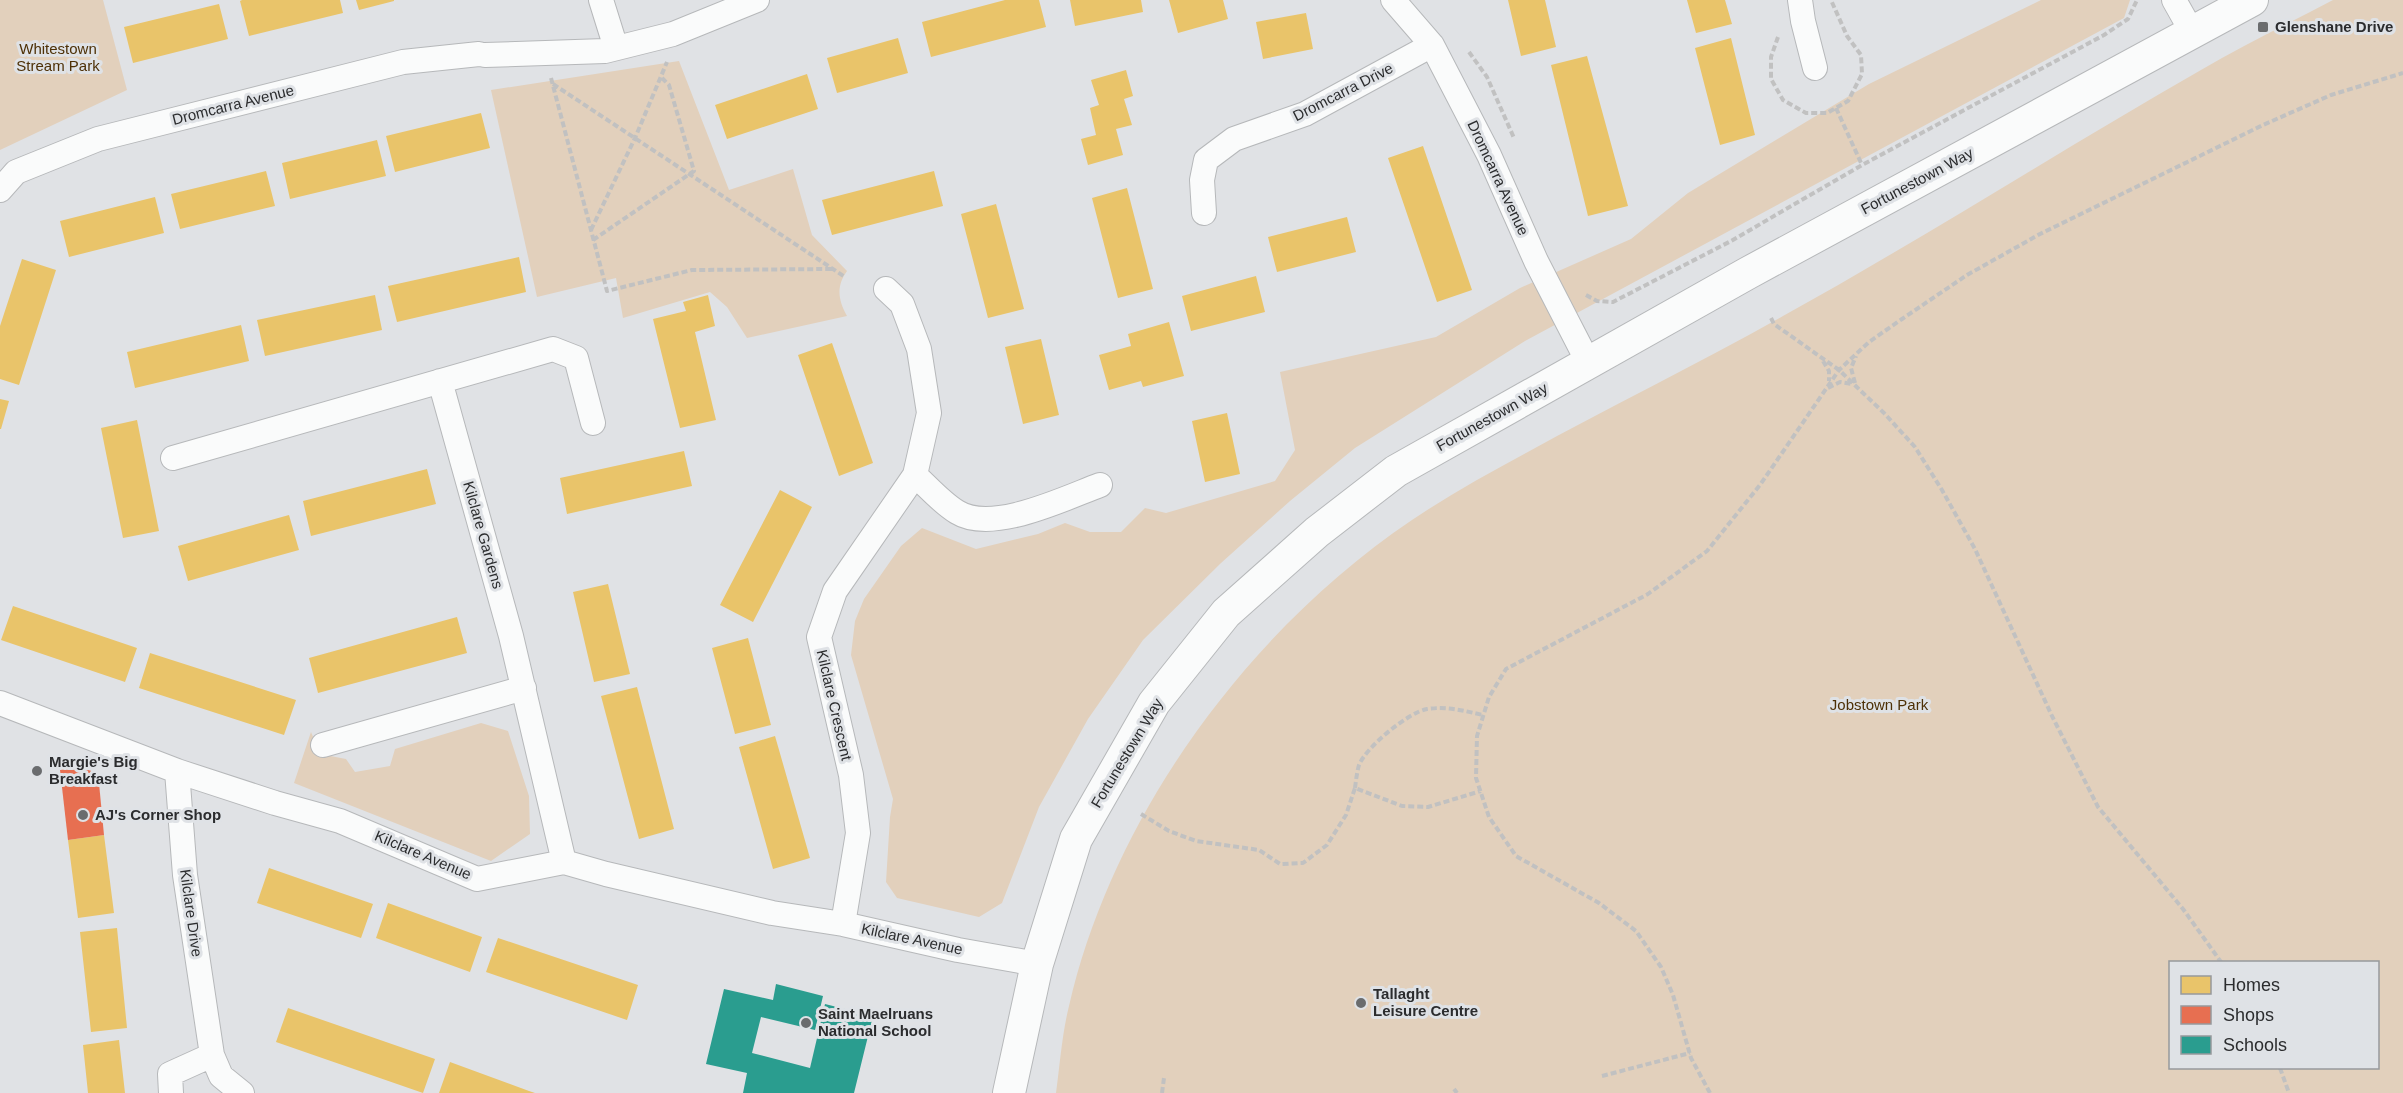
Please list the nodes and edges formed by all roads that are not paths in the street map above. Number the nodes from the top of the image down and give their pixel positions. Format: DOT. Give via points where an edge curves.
graph roads {
  1 [pos="601,0"];
  2 [pos="757,0"];
  3 [pos="1394,0"];
  4 [pos="1800,0"];
  5 [pos="2174,0"];
  6 [pos="2252,0"];
  7 [pos="2192,32"];
  8 [pos="1432,45"];
  9 [pos="616,48"];
  10 [pos="1815,68"];
  11 [pos="0,190"];
  12 [pos="1204,213"];
  13 [pos="886,289"];
  14 [pos="1589,364"];
  15 [pos="440,381"];
  16 [pos="593,423"];
  17 [pos="173,458"];
  18 [pos="915,476"];
  19 [pos="1100,485"];
  20 [pos="524,688"];
  21 [pos="0,703"];
  22 [pos="323,745"];
  23 [pos="177,771"];
  24 [pos="564,862"];
  25 [pos="843,924"];
  26 [pos="1036,964"];
  27 [pos="212,1055"];
  28 [pos="171,1093"];
  29 [pos="242,1093"];
  30 [pos="1010,1093"];
  1 -- 9 [label="street"];
  2 -- 9 [label="street, Dromcarra Avenue" via="673,34"];
  3 -- 8 [label="street, Dromcarra Avenue"];
  4 -- 10 [label="street"];
  5 -- 7 [label="street"];
  6 -- 7 [label="street, Fortunestown Way"];
  7 -- 14 [label="street, Fortunestown Way" via="1748,273"];
  8 -- 12 [label="street, Dromcarra Drive" via="1305,114 1234,139 1206,160 1202,180"];
  8 -- 14 [label="street, Dromcarra Avenue"];
  9 -- 11 [label="street, Dromcarra Avenue" via="403,62 98,139 16,172"];
  13 -- 18 [label="street, Kilclare Crescent" via="902,304 919,349 929,413"];
  14 -- 26 [label="street, Fortunestown Way" via="1396,471 1317,532 1226,613 1154,703 1076,839"];
  15 -- 16 [label="street" via="553,349 576,358"];
  15 -- 17 [label="street"];
  15 -- 20 [label="street, Kilclare Gardens"];
  18 -- 19 [label="street" via="958,513 988,520 1022,514"];
  18 -- 25 [label="street, Kilclare Crescent" via="835,591 819,637 851,775 858,833"];
  20 -- 22 [label="street"];
  20 -- 24 [label="street, Kilclare Gardens"];
  21 -- 23 [label="street, Kilclare Avenue"];
  23 -- 24 [label="street, Kilclare Avenue" via="340,821 477,879"];
  23 -- 27 [label="street, Kilclare Drive" via="185,875"];
  24 -- 25 [label="street, Kilclare Avenue" via="772,913"];
  25 -- 26 [label="street, Kilclare Avenue"];
  26 -- 30 [label="street, Fortunestown Way"];
  27 -- 28 [label="street" via="171,1074"];
  27 -- 29 [label="street, Kilclare Drive" via="221,1076"];
}
